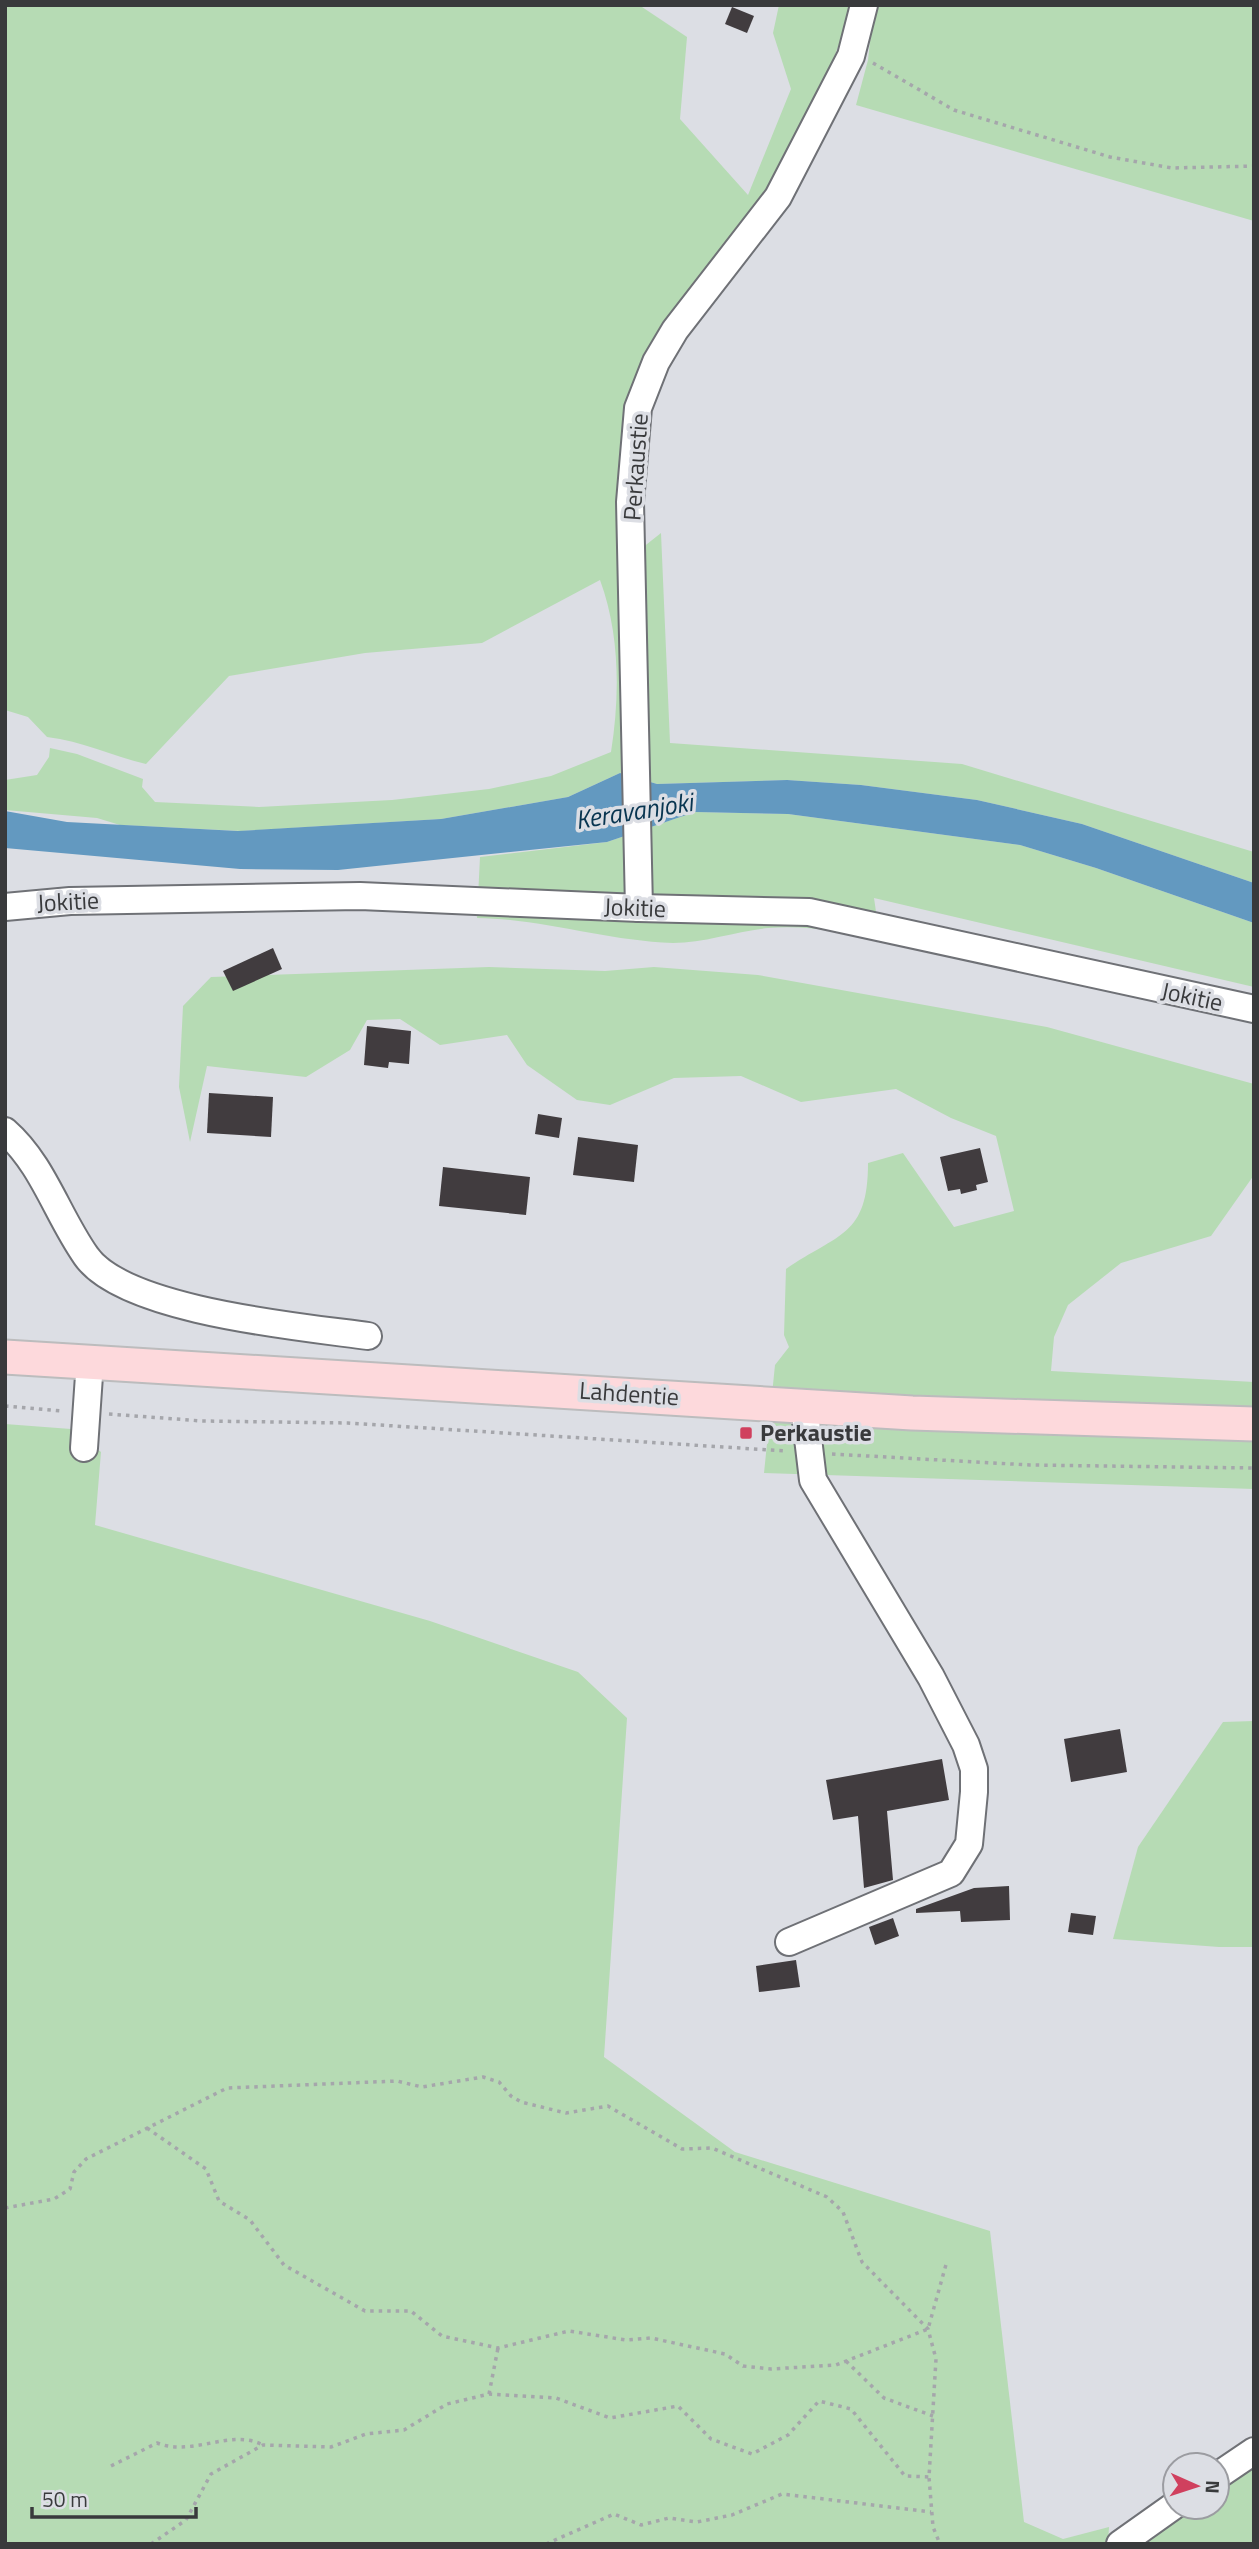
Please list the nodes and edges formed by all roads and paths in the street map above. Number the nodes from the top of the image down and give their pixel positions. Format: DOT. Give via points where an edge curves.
graph roads {
  1 [pos="864,5"];
  2 [pos="851,56"];
  3 [pos="1254,166"];
  4 [pos="5,907"];
  5 [pos="639,908"];
  6 [pos="1254,1009"];
  7 [pos="5,1131"];
  8 [pos="368,1336"];
  9 [pos="5,1357"];
  10 [pos="90,1361"];
  11 [pos="804,1405"];
  12 [pos="5,1406"];
  13 [pos="87,1413"];
  14 [pos="1254,1424"];
  15 [pos="84,1448"];
  16 [pos="808,1452"];
  17 [pos="1254,1468"];
  18 [pos="789,1942"];
  19 [pos="148,2128"];
  20 [pos="5,2208"];
  21 [pos="947,2261"];
  22 [pos="928,2329"];
  23 [pos="498,2348"];
  24 [pos="846,2361"];
  25 [pos="489,2394"];
  26 [pos="933,2416"];
  27 [pos="263,2445"];
  28 [pos="1254,2451"];
  29 [pos="111,2466"];
  30 [pos="1231,2467"];
  31 [pos="929,2477"];
  32 [pos="932,2512"];
  33 [pos="1161,2515"];
  34 [pos="152,2544"];
  35 [pos="546,2544"];
  36 [pos="940,2544"];
  37 [pos="1120,2544"];
  1 -- 2 [label="street, Perkaustie"];
  2 -- 3 [label="path" via="913,83 954,110 1110,157 1172,168"];
  2 -- 5 [label="street, Perkaustie" via="778,197 675,330 638,408 630,502"];
  4 -- 5 [label="street, Jokitie" via="70,901 360,896"];
  5 -- 6 [label="street, Jokitie" via="809,912"];
  7 -- 8 [label="street" via="32,1161 87,1258 112,1279 169,1301"];
  9 -- 10 [label="main road, Lahdentie"];
  10 -- 11 [label="main road, Lahdentie"];
  10 -- 13 [label="street"];
  11 -- 14 [label="main road, Lahdentie"];
  11 -- 16 [label="street"];
  12 -- 13 [label="path, Lahdentie"];
  13 -- 15 [label="street"];
  13 -- 16 [label="path, Lahdentie" via="202,1421 348,1423"];
  16 -- 17 [label="path, Lahdentie" via="1030,1465"];
  16 -- 18 [label="street" via="813,1480 931,1677 966,1745 974,1769 974,1792 969,1844 951,1873"];
  19 -- 20 [label="path" via="86,2159 74,2172 70,2189 54,2199"];
  19 -- 22 [label="path" via="227,2088 397,2081 422,2087 483,2077 499,2082 521,2102 566,2113 608,2106 682,2149 712,2148 828,2197 843,2212 862,2262"];
  19 -- 23 [label="path" via="206,2169 219,2201 250,2220 284,2265 365,2311 411,2311 442,2336"];
  21 -- 22 [label="path"];
  22 -- 24 [label="path"];
  22 -- 26 [label="path" via="936,2359"];
  23 -- 24 [label="path" via="569,2332 626,2340 651,2338 725,2354 743,2366 771,2369"];
  23 -- 25 [label="path"];
  24 -- 26 [label="path" via="884,2398"];
  25 -- 27 [label="path" via="447,2404 404,2430 366,2434 331,2447"];
  25 -- 31 [label="path" via="555,2398 610,2418 678,2406 711,2440 752,2454 788,2435 819,2401 851,2409 905,2476"];
  26 -- 31 [label="path"];
  27 -- 29 [label="path" via="248,2438 174,2450 157,2444"];
  27 -- 34 [label="path" via="212,2474 186,2520"];
  28 -- 30 [label="street"];
  31 -- 32 [label="path"];
  32 -- 35 [label="path" via="782,2494 732,2515 697,2522 669,2518 641,2525 614,2514"];
  32 -- 36 [label="path"];
  33 -- 37 [label="street"];
}
